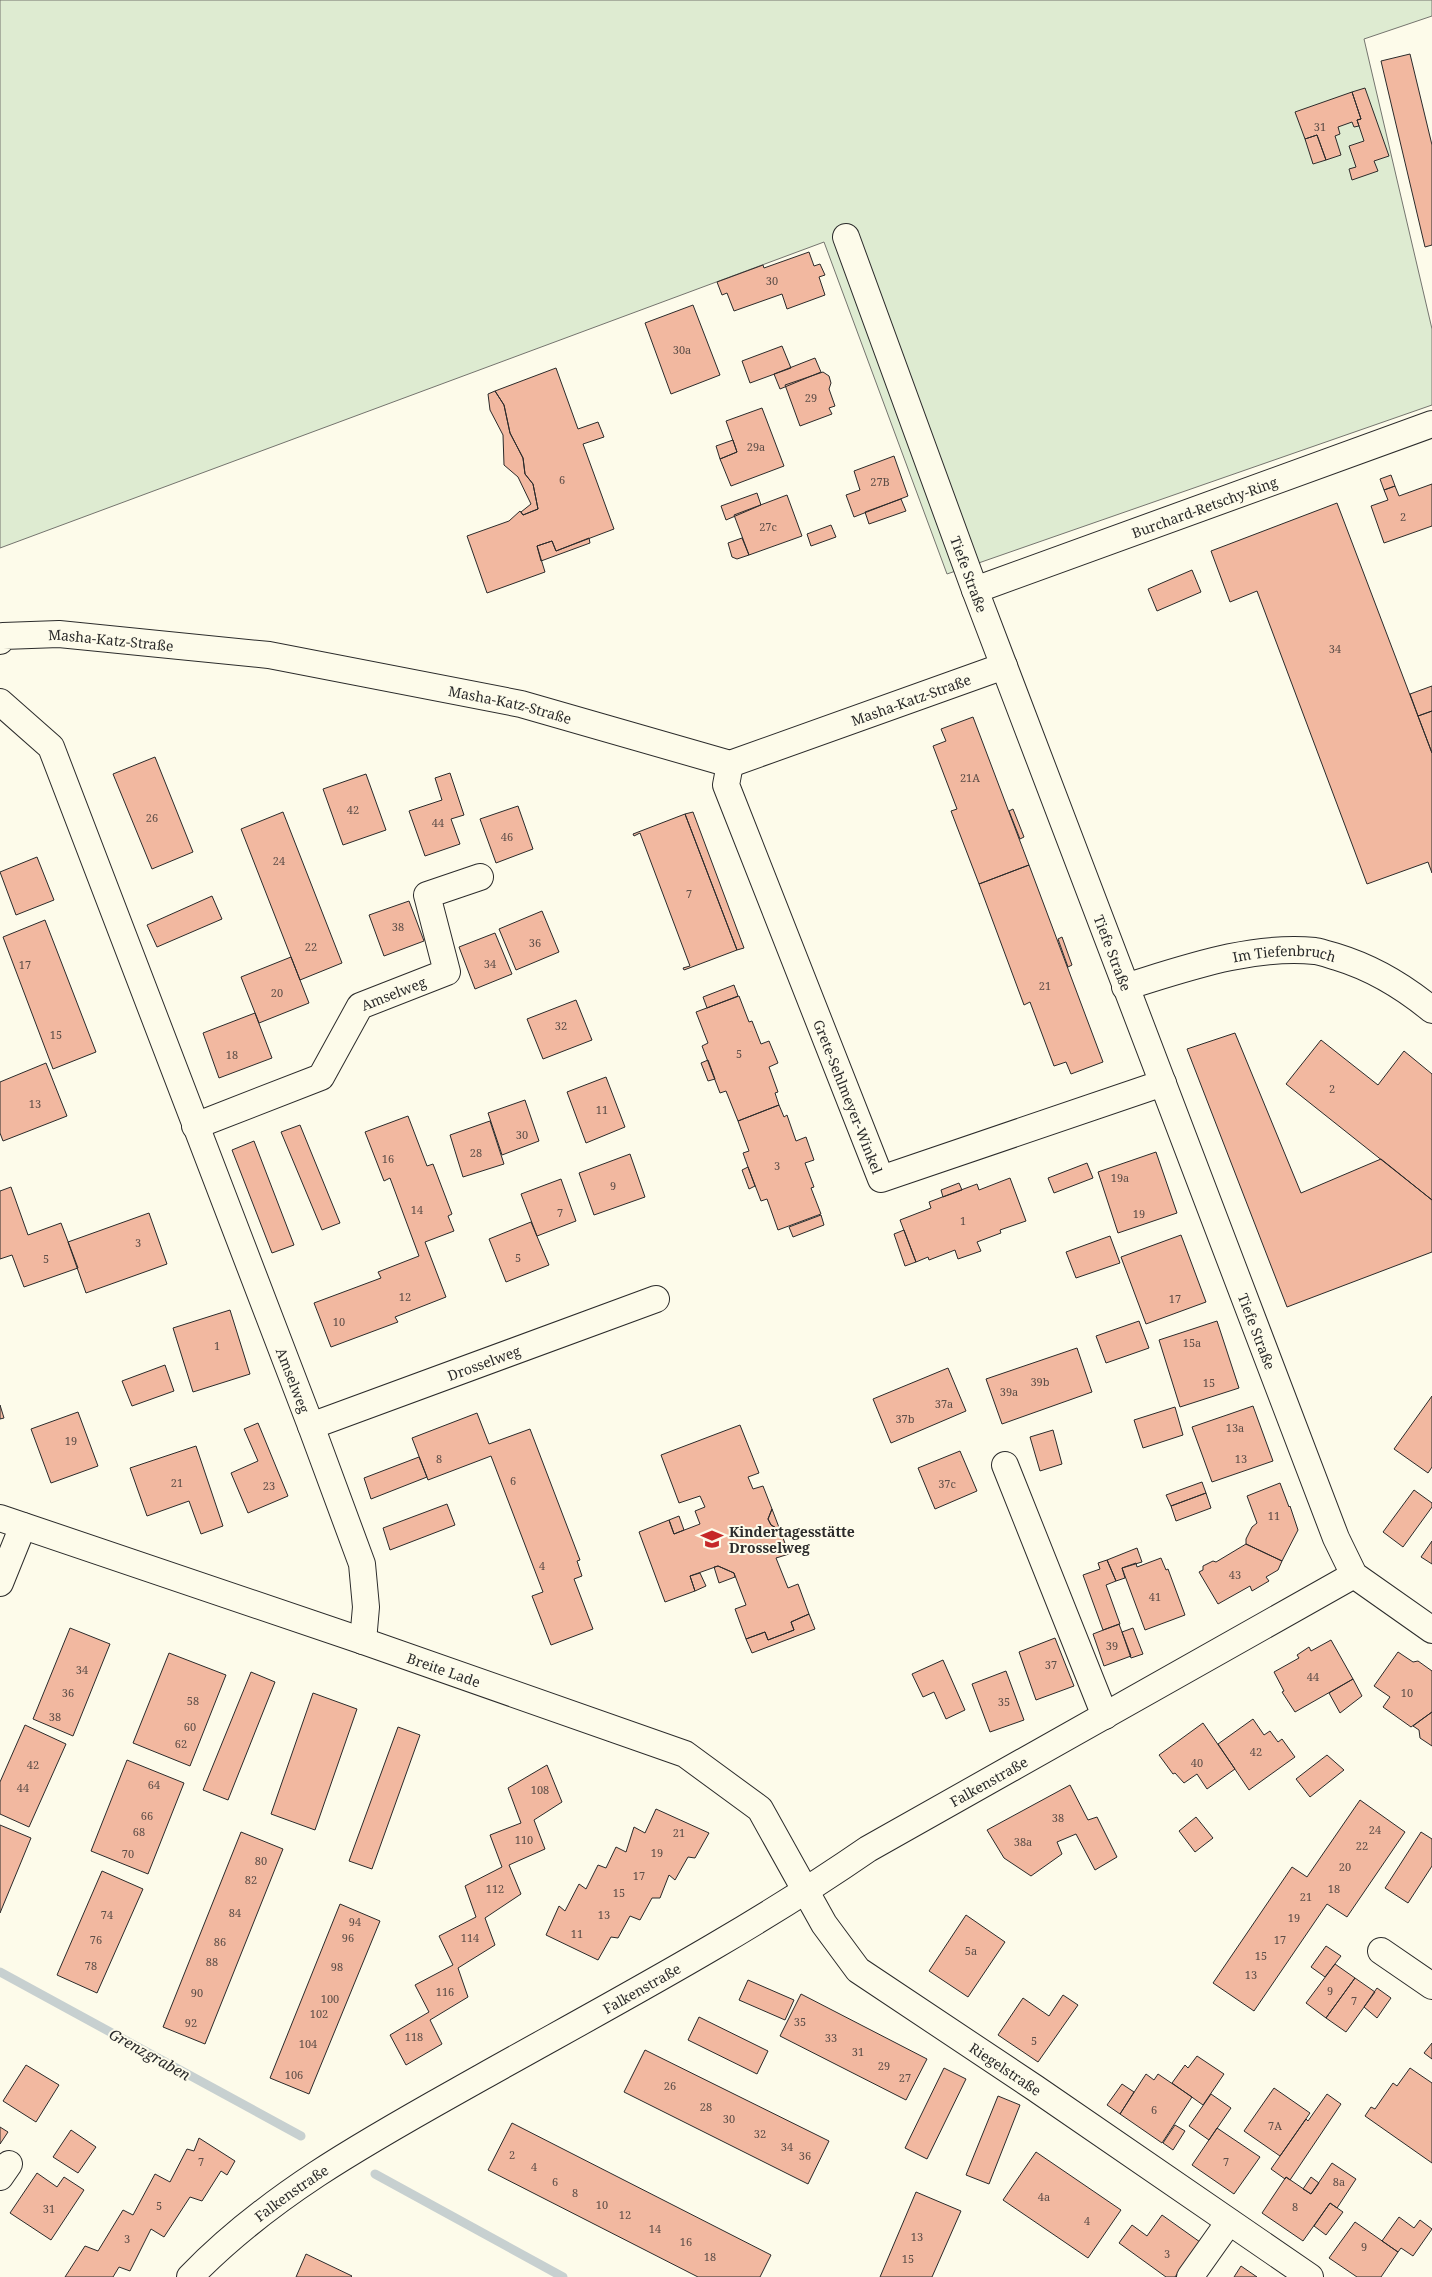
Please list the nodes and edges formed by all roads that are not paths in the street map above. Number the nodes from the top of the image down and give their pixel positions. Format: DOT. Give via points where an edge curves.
graph roads {
  1 [pos="846,237"];
  2 [pos="1432,424"];
  3 [pos="975,590"];
  4 [pos="0,641"];
  5 [pos="1004,666"];
  6 [pos="0,702"];
  7 [pos="730,764"];
  8 [pos="480,877"];
  9 [pos="1126,987"];
  10 [pos="1432,1010"];
  11 [pos="1163,1083"];
  12 [pos="195,1126"];
  13 [pos="656,1300"];
  14 [pos="311,1426"];
  15 [pos="1005,1465"];
  16 [pos="12,1522"];
  17 [pos="1354,1575"];
  18 [pos="0,1583"];
  19 [pos="1432,1630"];
  20 [pos="362,1641"];
  21 [pos="1105,1716"];
  22 [pos="806,1892"];
  23 [pos="1381,1951"];
  24 [pos="1432,1986"];
  25 [pos="1229,2222"];
  26 [pos="190,2277"];
  27 [pos="1190,2277"];
  28 [pos="1310,2277"];
  1 -- 3 [label="street, Tiefe Straße"];
  2 -- 3 [label="street, Burchard-Retschy-Ring"];
  3 -- 5 [label="street, Tiefe Straße"];
  4 -- 7 [label="street, Masha-Katz-Straße" via="3,636 59,634 269,656 522,704"];
  5 -- 7 [label="street, Masha-Katz-Straße"];
  5 -- 9 [label="street, Tiefe Straße"];
  6 -- 12 [label="street, Amselweg" via="51,747"];
  7 -- 11 [label="street, Grete-Sehlmeyer-Winkel" via="726,785 881,1179"];
  8 -- 12 [label="street, Amselweg" via="426,896 447,972 360,1006 321,1076"];
  9 -- 10 [label="street, Im Tiefenbruch" via="1200,964 1254,952 1316,951 1364,966 1415,996"];
  9 -- 11 [label="street, Tiefe Straße"];
  11 -- 17 [label="street, Tiefe Straße" via="1336,1538"];
  12 -- 14 [label="street, Amselweg"];
  13 -- 14 [label="street, Drosselweg"];
  14 -- 20 [label="street, Amselweg" via="362,1564 366,1607"];
  15 -- 21 [label="street"];
  16 -- 18 [label="street, Breite Lade"];
  16 -- 20 [label="street, Breite Lade"];
  17 -- 19 [label="street, Tiefe Straße"];
  17 -- 21 [label="street, Falkenstraße"];
  20 -- 22 [label="street, Breite Lade" via="685,1754 760,1809"];
  21 -- 22 [label="street, Falkenstraße" via="868,1849"];
  22 -- 25 [label="street, Riegelstraße" via="824,1924 858,1970"];
  22 -- 26 [label="street, Falkenstraße" via="357,2148 284,2197 217,2249"];
  23 -- 24 [label="street"];
  25 -- 27 [label="street"];
  25 -- 28 [label="street, Riegelstraße"];
}
